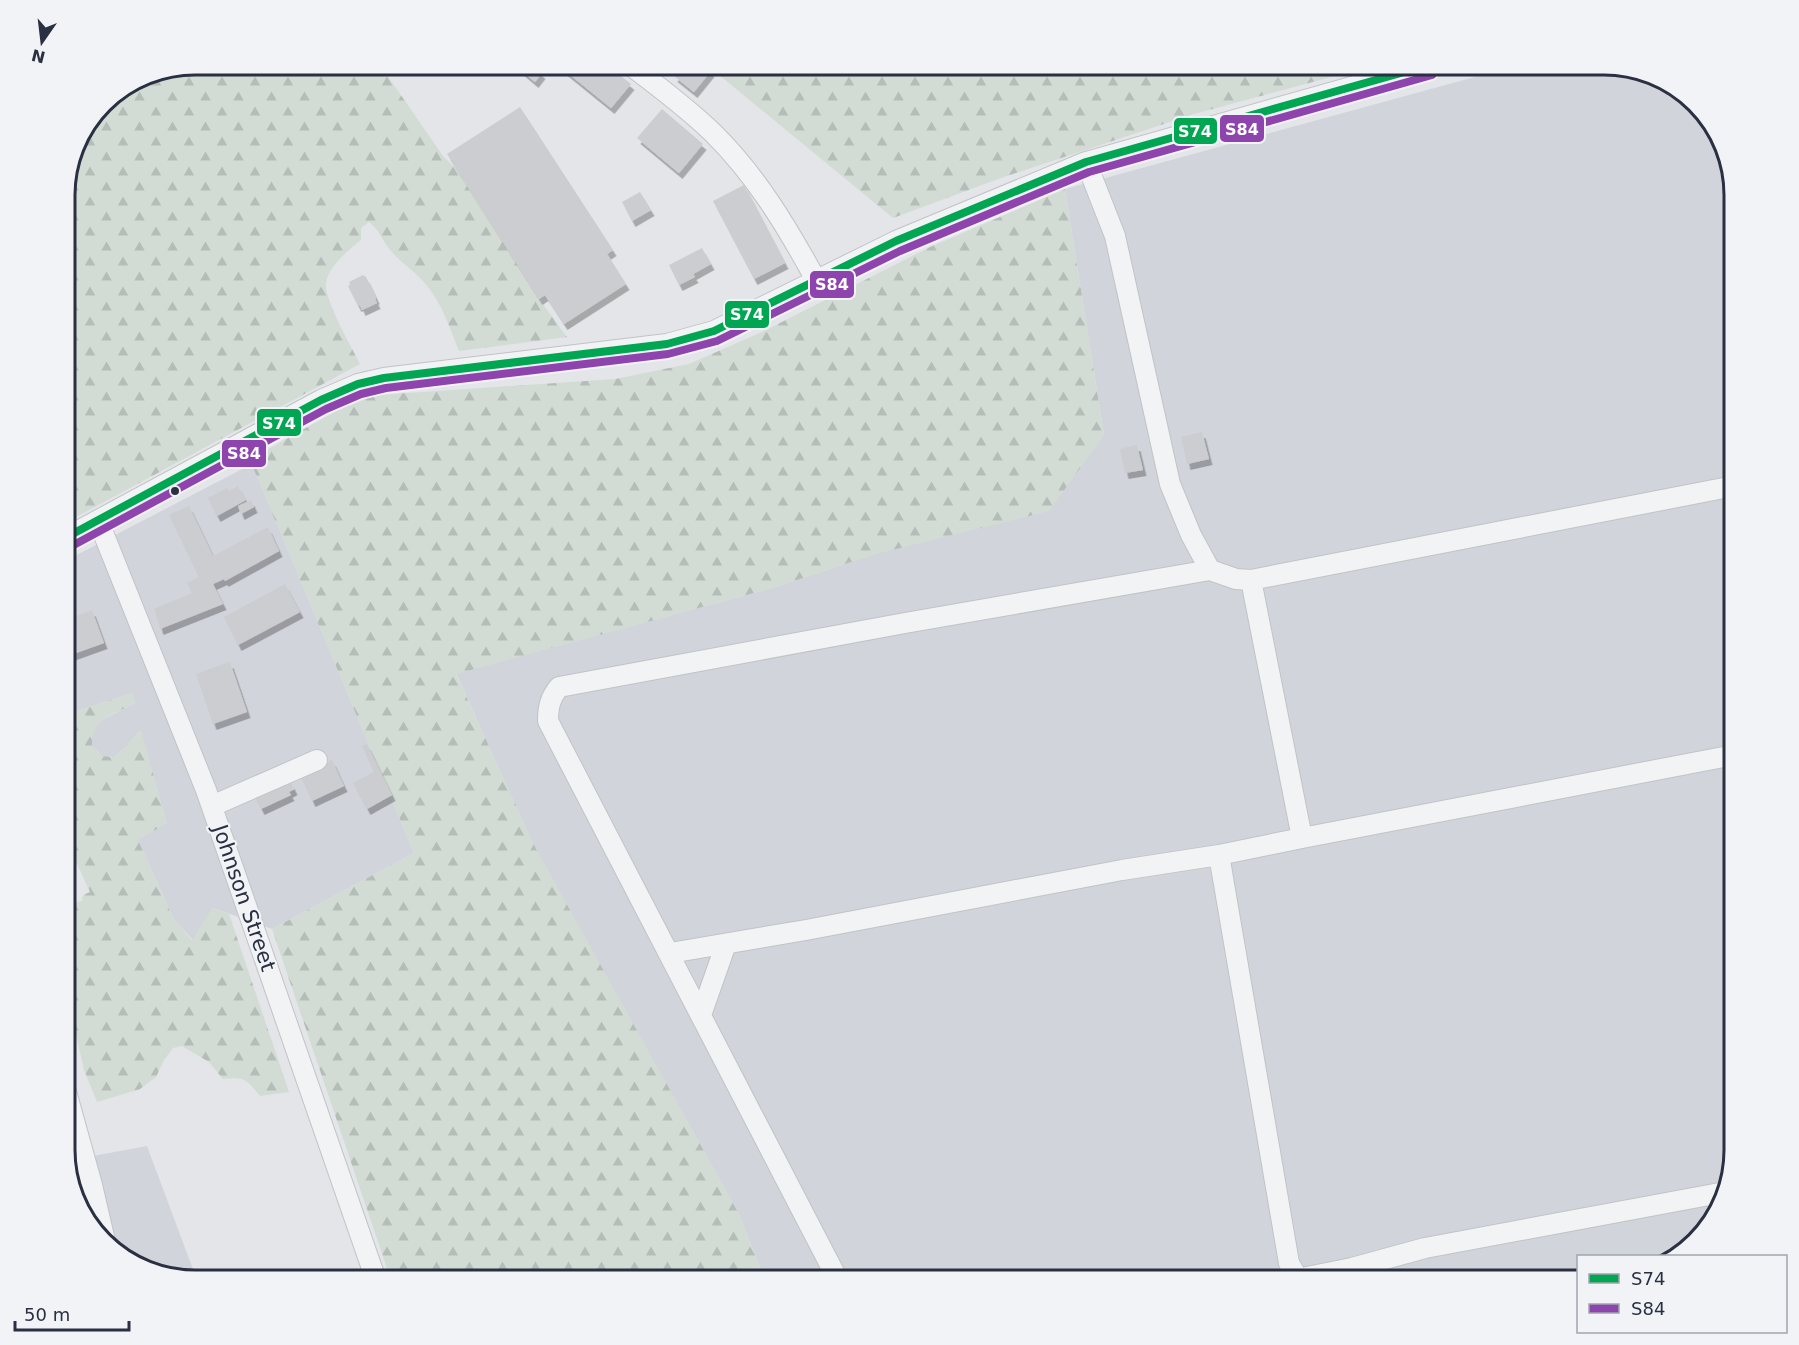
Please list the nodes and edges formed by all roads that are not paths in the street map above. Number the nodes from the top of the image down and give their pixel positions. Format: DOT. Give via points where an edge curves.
graph roads {
  1 [pos="643,75"];
  2 [pos="1390,75"];
  3 [pos="1086,162"];
  4 [pos="816,280"];
  5 [pos="1724,488"];
  6 [pos="98,520"];
  7 [pos="75,533"];
  8 [pos="1210,570"];
  9 [pos="1251,580"];
  10 [pos="1724,757"];
  11 [pos="317,760"];
  12 [pos="212,806"];
  13 [pos="1302,838"];
  14 [pos="1219,855"];
  15 [pos="726,944"];
  16 [pos="670,953"];
  17 [pos="701,1015"];
  18 [pos="75,1124"];
  19 [pos="1716,1194"];
  20 [pos="101,1224"];
  21 [pos="372,1270"];
  22 [pos="832,1270"];
  23 [pos="1291,1270"];
  24 [pos="1342,1270"];
  1 -- 4 [label="street" via="712,132 748,171 775,208"];
  2 -- 3 [label="street"];
  3 -- 4 [label="street" via="896,241"];
  3 -- 8 [label="street" via="1115,236 1170,484"];
  4 -- 6 [label="street" via="714,331 667,344 358,384"];
  5 -- 9 [label="street"];
  6 -- 7 [label="street"];
  6 -- 12 [label="street, Johnson Street"];
  8 -- 9 [label="street"];
  8 -- 16 [label="street" via="560,687 549,706 548,721"];
  9 -- 13 [label="street"];
  10 -- 13 [label="street"];
  11 -- 12 [label="street"];
  12 -- 21 [label="street, Johnson Street"];
  13 -- 14 [label="street"];
  14 -- 15 [label="street"];
  14 -- 23 [label="street"];
  15 -- 16 [label="street"];
  15 -- 17 [label="street"];
  16 -- 17 [label="street"];
  17 -- 22 [label="street"];
  18 -- 20 [label="street"];
  19 -- 24 [label="street" via="1425,1248"];
}
